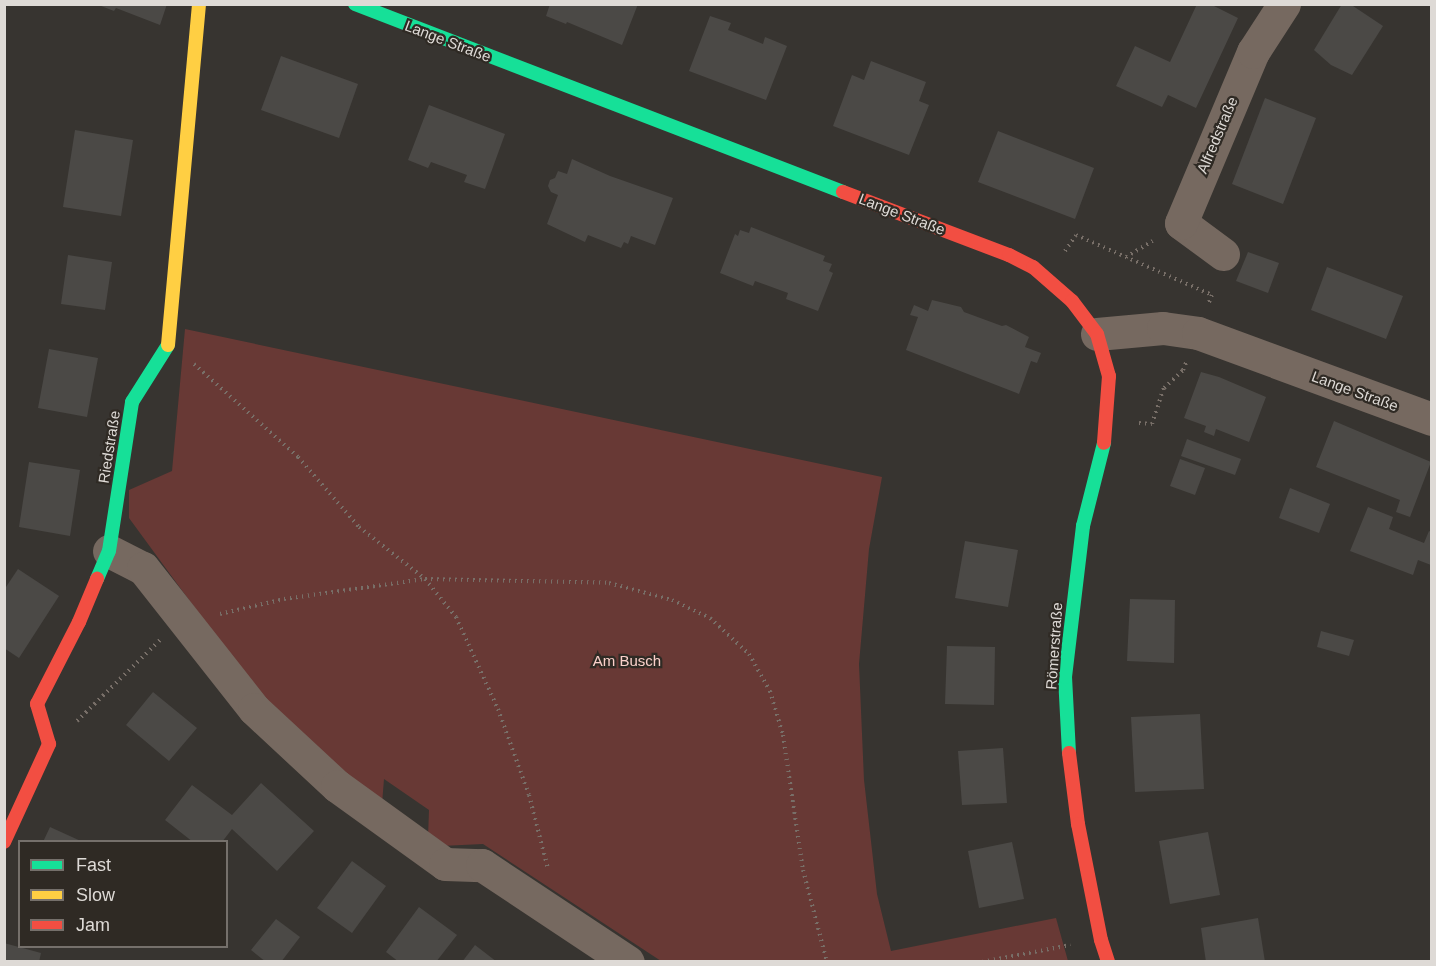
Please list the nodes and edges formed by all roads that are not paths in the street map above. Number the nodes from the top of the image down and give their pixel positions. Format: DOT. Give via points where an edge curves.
graph roads {
  1 [pos="199,4"];
  2 [pos="355,4"];
  3 [pos="1284,4"];
  4 [pos="1222,254"];
  5 [pos="1097,334"];
  6 [pos="1431,419"];
  7 [pos="110,551"];
  8 [pos="4,842"];
  9 [pos="628,962"];
  10 [pos="1108,962"];
  1 -- 7 [label="main road, Riedstraße" via="170,342 132,402"];
  2 -- 5 [label="main road, Lange Straße" via="1009,255 1033,267 1072,302"];
  3 -- 4 [label="street, Alfredstraße" via="1253,52 1181,223"];
  5 -- 6 [label="street, Lange Straße" via="1163,328 1198,333"];
  5 -- 10 [label="main road, Römerstraße" via="1109,376 1108,420 1083,526 1065,677 1078,824"];
  7 -- 8 [label="main road, Riedstraße" via="37,704 49,744"];
  7 -- 9 [label="street" via="143,568 254,709 337,786 445,864 482,866"];
}
